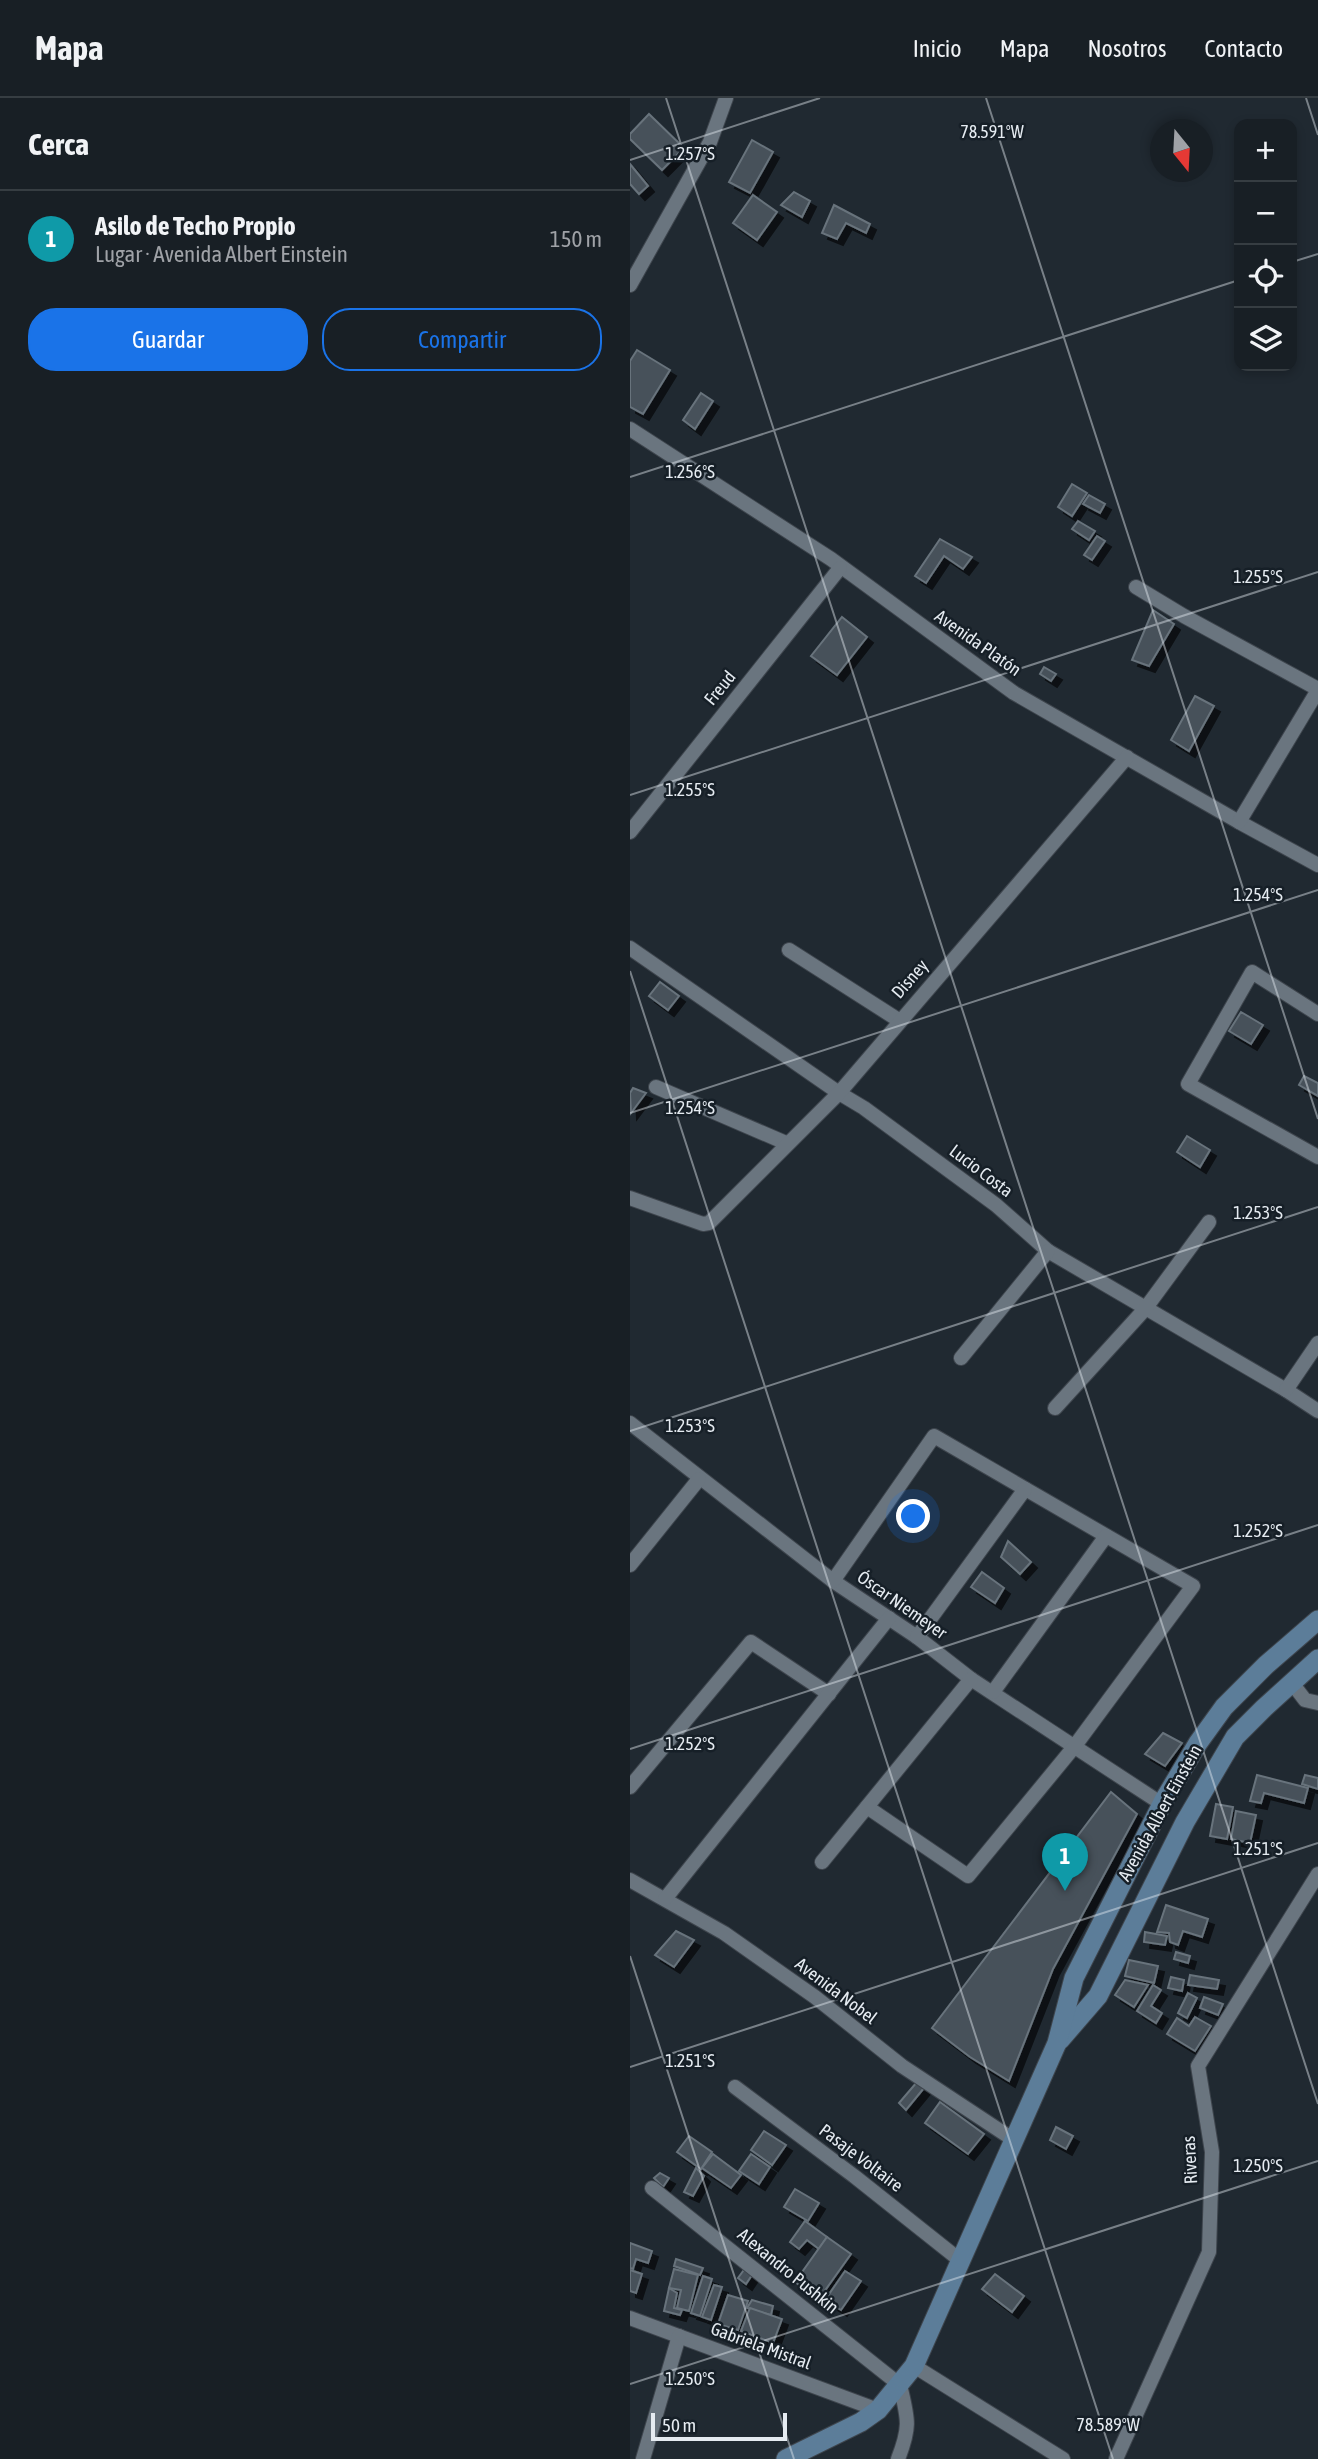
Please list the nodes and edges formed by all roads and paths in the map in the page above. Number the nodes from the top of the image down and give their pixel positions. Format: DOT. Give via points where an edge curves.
graph roads {
  1 [pos="726,98"];
  2 [pos="630,285"];
  3 [pos="630,429"];
  4 [pos="840,568"];
  5 [pos="1136,587"];
  6 [pos="1318,690"];
  7 [pos="1127,757"];
  8 [pos="1239,822"];
  9 [pos="630,832"];
  10 [pos="1318,864"];
  11 [pos="630,948"];
  12 [pos="789,950"];
  13 [pos="1318,1014"];
  14 [pos="900,1021"];
  15 [pos="656,1087"];
  16 [pos="839,1093"];
  17 [pos="786,1143"];
  18 [pos="1318,1157"];
  19 [pos="630,1198"];
  20 [pos="1209,1222"];
  21 [pos="1048,1251"];
  22 [pos="1146,1309"];
  23 [pos="1318,1343"];
  24 [pos="961,1358"];
  25 [pos="1286,1390"];
  26 [pos="1055,1408"];
  27 [pos="1318,1411"];
  28 [pos="630,1423"];
  29 [pos="699,1479"];
  30 [pos="1025,1489"];
  31 [pos="1106,1536"];
  32 [pos="630,1565"];
  33 [pos="833,1581"];
  34 [pos="889,1618"];
  35 [pos="1318,1619"];
  36 [pos="917,1637"];
  37 [pos="1318,1660"];
  38 [pos="971,1679"];
  39 [pos="1292,1683"];
  40 [pos="993,1692"];
  41 [pos="829,1694"];
  42 [pos="1318,1703"];
  43 [pos="1074,1747"];
  44 [pos="630,1787"];
  45 [pos="1162,1804"];
  46 [pos="867,1807"];
  47 [pos="822,1862"];
  48 [pos="1318,1874"];
  49 [pos="630,1880"];
  50 [pos="665,1899"];
  51 [pos="1057,2043"];
  52 [pos="735,2087"];
  53 [pos="1014,2140"];
  54 [pos="652,2188"];
  55 [pos="961,2261"];
  56 [pos="630,2318"];
  57 [pos="679,2336"];
  58 [pos="914,2366"];
  59 [pos="900,2385"];
  60 [pos="878,2410"];
  61 [pos="642,2459"];
  62 [pos="786,2459"];
  63 [pos="898,2459"];
  64 [pos="1063,2459"];
  65 [pos="1116,2459"];
  1 -- 2 [label="street" via="710,142"];
  3 -- 4 [label="street, Avenida Platón"];
  4 -- 7 [label="street, Avenida Platón" via="1014,693"];
  4 -- 9 [label="street, Freud"];
  5 -- 6 [label="street"];
  6 -- 8 [label="street"];
  7 -- 8 [label="street, Avenida Platón"];
  7 -- 14 [label="street, Disney"];
  8 -- 10 [label="street, Avenida Platón"];
  11 -- 16 [label="street, Lucio Costa"];
  12 -- 14 [label="street"];
  13 -- 18 [label="street" via="1252,972 1188,1084"];
  14 -- 16 [label="street, Disney"];
  15 -- 17 [label="street"];
  16 -- 17 [label="street, Disney"];
  16 -- 21 [label="street, Lucio Costa" via="996,1205"];
  17 -- 19 [label="street, Disney" via="709,1223"];
  20 -- 22 [label="street"];
  21 -- 22 [label="street, Lucio Costa"];
  21 -- 24 [label="street"];
  22 -- 25 [label="street, Lucio Costa"];
  22 -- 26 [label="street"];
  23 -- 25 [label="street"];
  25 -- 27 [label="street, Lucio Costa"];
  28 -- 29 [label="street, Óscar Niemeyer"];
  29 -- 32 [label="street"];
  29 -- 33 [label="street, Óscar Niemeyer"];
  30 -- 31 [label="street"];
  30 -- 33 [label="street" via="934,1436"];
  30 -- 36 [label="street"];
  31 -- 40 [label="street"];
  31 -- 43 [label="street" via="1193,1586"];
  33 -- 34 [label="street, Óscar Niemeyer"];
  34 -- 36 [label="street, Óscar Niemeyer"];
  34 -- 41 [label="street"];
  35 -- 45 [label="street, Avenida Albert Einstein" via="1224,1707"];
  36 -- 38 [label="street, Óscar Niemeyer"];
  37 -- 39 [label="street, Avenida Albert Einstein"];
  38 -- 40 [label="street, Óscar Niemeyer"];
  38 -- 46 [label="street"];
  39 -- 42 [label="street" via="1305,1700"];
  39 -- 51 [label="street, Avenida Albert Einstein" via="1235,1737 1185,1822 1098,1996"];
  40 -- 43 [label="street, Óscar Niemeyer"];
  41 -- 44 [label="street" via="751,1642"];
  41 -- 50 [label="street"];
  43 -- 45 [label="street, Óscar Niemeyer"];
  43 -- 46 [label="street" via="968,1876"];
  45 -- 51 [label="street, Avenida Albert Einstein" via="1074,1978"];
  46 -- 47 [label="street"];
  48 -- 65 [label="street, Riveras" via="1198,2066 1212,2152 1209,2252"];
  49 -- 50 [label="street, Avenida Nobel"];
  50 -- 53 [label="street, Avenida Nobel" via="724,1933 902,2066"];
  51 -- 53 [label="street, Avenida Albert Einstein"];
  52 -- 55 [label="street, Pasaje Voltaire"];
  53 -- 55 [label="street, Avenida Albert Einstein"];
  54 -- 59 [label="street, Alexandro Pushkin"];
  55 -- 58 [label="street, Avenida Albert Einstein"];
  56 -- 57 [label="street, Gabriela Mistral"];
  57 -- 60 [label="street, Gabriela Mistral"];
  57 -- 61 [label="street"];
  58 -- 59 [label="street, Avenida Albert Einstein"];
  58 -- 64 [label="street"];
  59 -- 60 [label="street, Avenida Albert Einstein"];
  59 -- 63 [label="street" via="908,2424"];
  60 -- 62 [label="street, Avenida Albert Einstein"];
}
